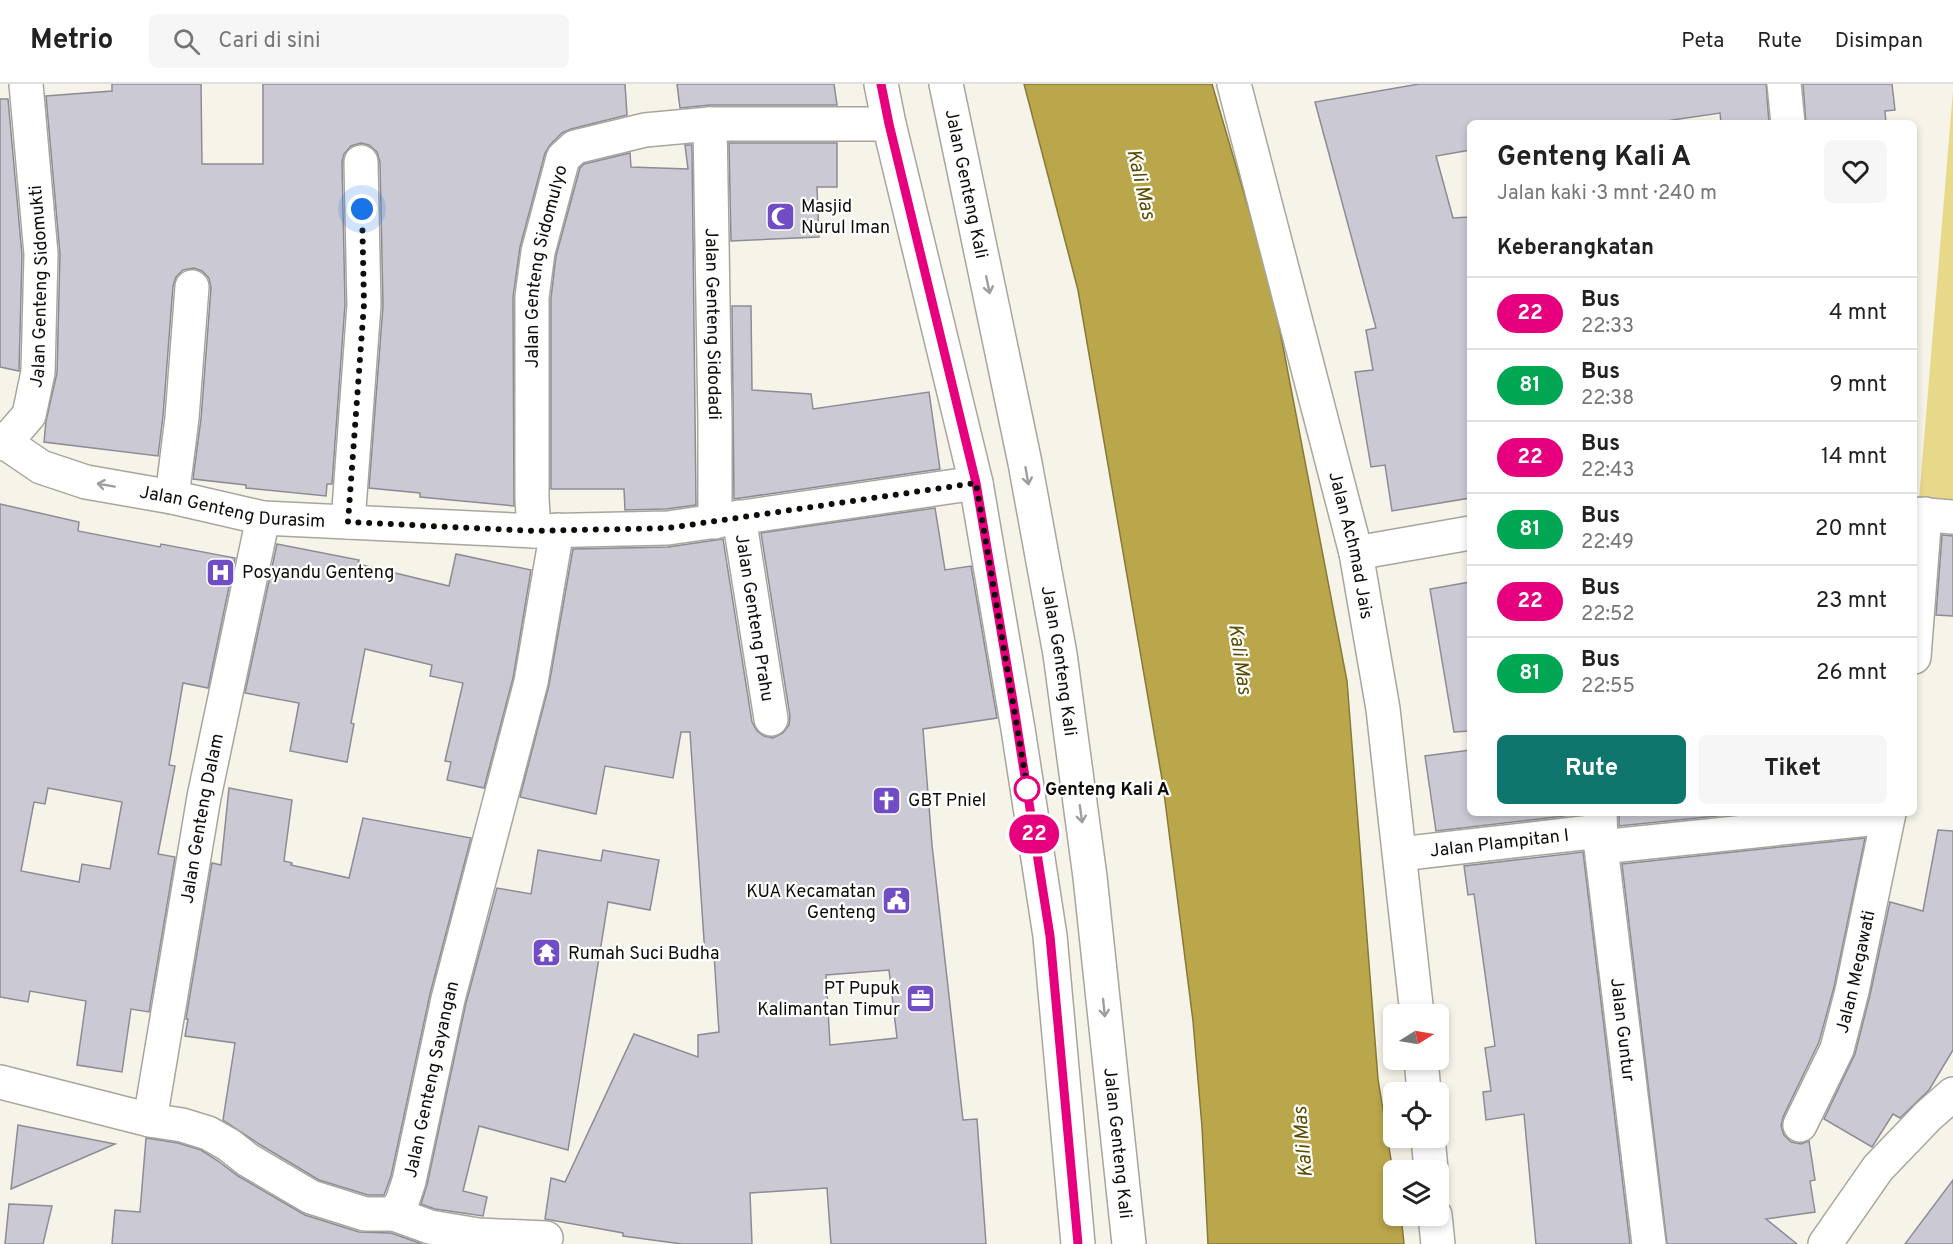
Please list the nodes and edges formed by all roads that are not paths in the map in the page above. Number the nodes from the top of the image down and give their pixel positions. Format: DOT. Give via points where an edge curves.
graph roads {
  1 [pos="26,84"];
  2 [pos="881,84"];
  3 [pos="946,84"];
  4 [pos="1233,84"];
  5 [pos="1784,84"];
  6 [pos="1788,120"];
  7 [pos="710,124"];
  8 [pos="889,124"];
  9 [pos="361,162"];
  10 [pos="192,287"];
  11 [pos="2,441"];
  12 [pos="976,483"];
  13 [pos="172,497"];
  14 [pos="1931,515"];
  15 [pos="262,518"];
  16 [pos="727,519"];
  17 [pos="348,522"];
  18 [pos="546,531"];
  19 [pos="1467,534"];
  20 [pos="1356,553"];
  21 [pos="1917,632"];
  22 [pos="771,719"];
  23 [pos="1869,816"];
  24 [pos="1888,816"];
  25 [pos="1600,830"];
  26 [pos="1400,854"];
  27 [pos="1415,1004"];
  28 [pos="0,1082"];
  29 [pos="1953,1094"];
  30 [pos="150,1120"];
  31 [pos="1800,1125"];
  32 [pos="394,1214"];
  33 [pos="1437,1226"];
  34 [pos="546,1238"];
  35 [pos="1078,1244"];
  36 [pos="1129,1244"];
  37 [pos="1438,1244"];
  38 [pos="1649,1244"];
  39 [pos="1825,1244"];
  1 -- 11 [label="street, Jalan Genteng Sidomukti" via="41,254 38,372 28,415"];
  2 -- 8 [label="street"];
  3 -- 36 [label="street, Jalan Genteng Kali, one-way" via="1025,463 1060,654 1090,877"];
  4 -- 20 [label="street, Jalan Achmad Jais"];
  5 -- 6 [label="street"];
  7 -- 8 [label="street, Jalan Genteng Sidomulyo"];
  7 -- 16 [label="street, Jalan Genteng Sidodadi" via="715,410"];
  7 -- 18 [label="street, Jalan Genteng Sidomulyo" via="645,130 575,147 563,158 538,252 532,297 532,499"];
  8 -- 12 [label="street"];
  9 -- 17 [label="street" via="364,304"];
  10 -- 13 [label="street"];
  13 -- 11 [label="street, Jalan Genteng Durasim, one-way" via="86,482 41,467"];
  12 -- 16 [label="street, Jalan Genteng Durasim"];
  12 -- 35 [label="street" via="1050,936"];
  13 -- 15 [label="street, Jalan Genteng Durasim"];
  14 -- 21 [label="street"];
  15 -- 17 [label="street, Jalan Genteng Durasim"];
  15 -- 30 [label="street, Jalan Genteng Dalam" via="204,797"];
  16 -- 18 [label="street, Jalan Genteng Durasim" via="668,528"];
  16 -- 22 [label="street, Jalan Genteng Prahu"];
  17 -- 18 [label="street, Jalan Genteng Durasim"];
  18 -- 32 [label="street, Jalan Genteng Sayangan" via="531,682 448,999 409,1181"];
  19 -- 20 [label="street"];
  20 -- 26 [label="street, Jalan Achmad Jais" via="1383,709"];
  23 -- 25 [label="street, Jalan Plampitan I"];
  24 -- 31 [label="street, Jalan Megawati" via="1837,1049"];
  25 -- 26 [label="street, Jalan Plampitan I"];
  25 -- 38 [label="street, Jalan Guntur"];
  26 -- 27 [label="street, Jalan Achmad Jais"];
  28 -- 30 [label="street"];
  29 -- 39 [label="street" via="1878,1168"];
  30 -- 32 [label="street" via="208,1133 311,1197 365,1214"];
  32 -- 34 [label="street" via="430,1227 478,1235"];
  33 -- 37 [label="street"];
}
